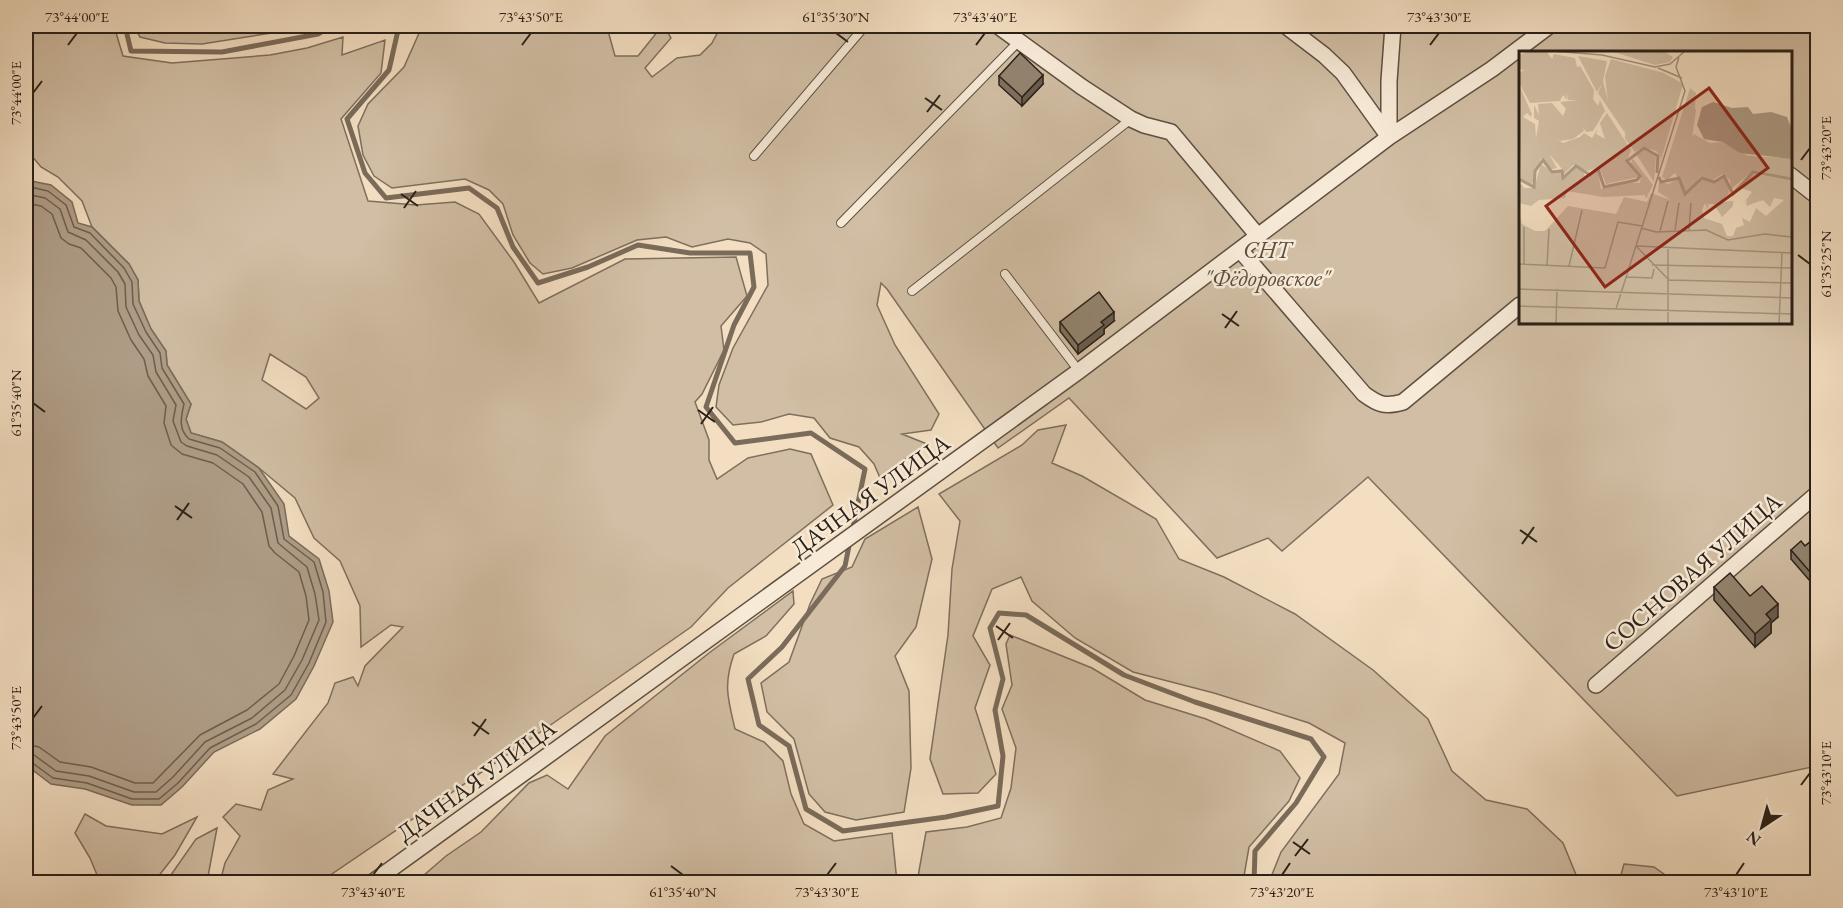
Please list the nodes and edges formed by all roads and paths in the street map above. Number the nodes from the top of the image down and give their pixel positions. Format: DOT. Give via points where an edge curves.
graph roads {
  1 [pos="865,26"];
  2 [pos="998,26"];
  3 [pos="1286,26"];
  4 [pos="1393,26"];
  5 [pos="1549,26"];
  6 [pos="1019,40"];
  7 [pos="1131,119"];
  8 [pos="1389,137"];
  9 [pos="754,156"];
  10 [pos="1792,176"];
  11 [pos="1818,197"];
  12 [pos="841,223"];
  13 [pos="1258,236"];
  14 [pos="1240,250"];
  15 [pos="1005,273"];
  16 [pos="912,291"];
  17 [pos="1519,308"];
  18 [pos="1079,371"];
  19 [pos="1818,493"];
  20 [pos="1596,685"];
  21 [pos="373,882"];
  1 -- 9 [label="lane"];
  2 -- 6 [label="street"];
  3 -- 8 [label="street" via="1343,73"];
  4 -- 8 [label="street"];
  5 -- 8 [label="street, ДАЧНАЯ УЛИЦА"];
  6 -- 7 [label="street"];
  6 -- 12 [label="lane"];
  7 -- 13 [label="street" via="1171,132"];
  7 -- 16 [label="lane"];
  8 -- 13 [label="street, ДАЧНАЯ УЛИЦА"];
  10 -- 11 [label="street"];
  13 -- 14 [label="street, ДАЧНАЯ УЛИЦА"];
  14 -- 17 [label="street" via="1364,394 1377,404 1403,402"];
  14 -- 18 [label="street, ДАЧНАЯ УЛИЦА"];
  15 -- 18 [label="lane"];
  18 -- 21 [label="street, ДАЧНАЯ УЛИЦА"];
  19 -- 20 [label="street, СОСНОВАЯ УЛИЦА"];
}
